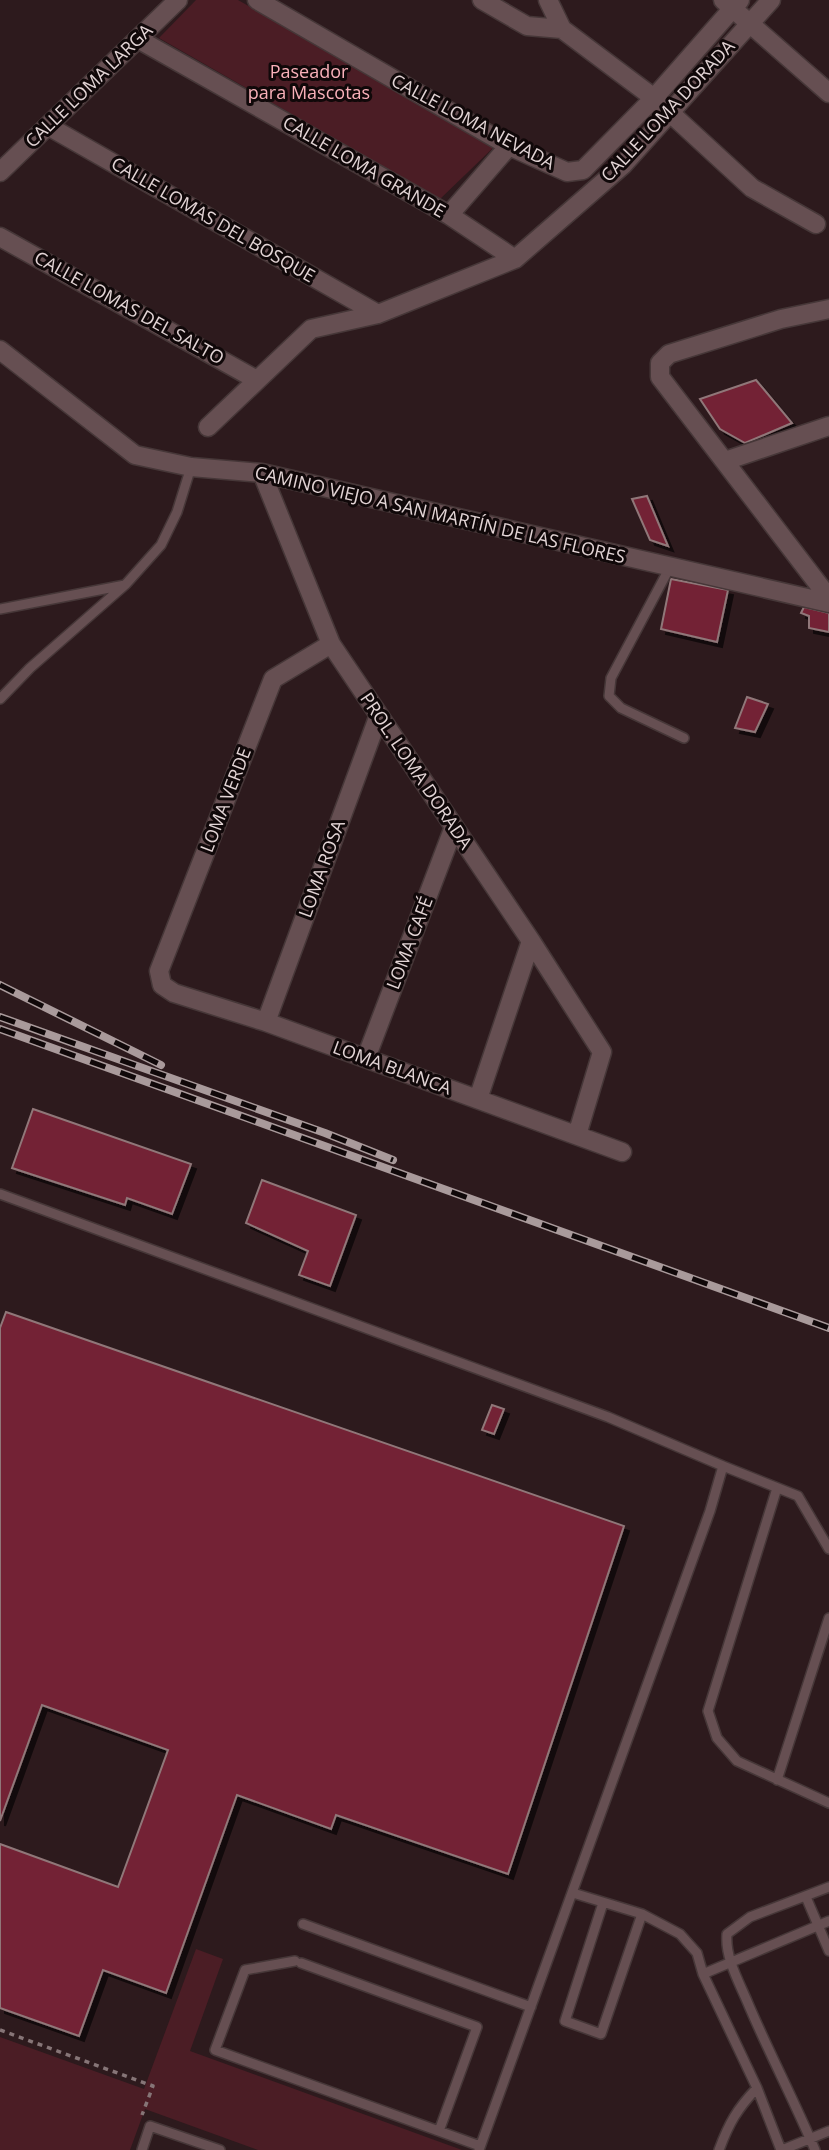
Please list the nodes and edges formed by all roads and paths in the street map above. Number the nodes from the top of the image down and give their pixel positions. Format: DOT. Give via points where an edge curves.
graph roads {
  1 [pos="178,0"];
  2 [pos="257,0"];
  3 [pos="481,0"];
  4 [pos="548,0"];
  5 [pos="771,0"];
  6 [pos="732,3"];
  7 [pos="750,23"];
  8 [pos="562,29"];
  9 [pos="138,39"];
  10 [pos="829,93"];
  11 [pos="654,98"];
  12 [pos="671,111"];
  13 [pos="48,126"];
  14 [pos="509,146"];
  15 [pos="0,172"];
  16 [pos="449,215"];
  17 [pos="816,224"];
  18 [pos="0,237"];
  19 [pos="515,259"];
  20 [pos="829,309"];
  21 [pos="378,314"];
  22 [pos="0,350"];
  23 [pos="257,380"];
  24 [pos="208,427"];
  25 [pos="828,427"];
  26 [pos="725,461"];
  27 [pos="191,467"];
  28 [pos="262,473"];
  29 [pos="670,567"];
  30 [pos="126,584"];
  31 [pos="829,601"];
  32 [pos="0,609"];
  33 [pos="331,644"];
  34 [pos="0,699"];
  35 [pos="379,715"];
  36 [pos="684,738"];
  37 [pos="454,827"];
  38 [pos="531,941"];
  39 [pos="162,985"];
  40 [pos="266,1022"];
  41 [pos="366,1058"];
  42 [pos="478,1100"];
  43 [pos="577,1135"];
  44 [pos="622,1152"];
  45 [pos="0,1194"];
  46 [pos="723,1466"];
  47 [pos="777,1488"];
  48 [pos="829,1549"];
  49 [pos="829,1618"];
  50 [pos="777,1780"];
  51 [pos="829,1803"];
  52 [pos="829,1887"];
  53 [pos="573,1893"];
  54 [pos="806,1897"];
  55 [pos="603,1903"];
  56 [pos="642,1914"];
  57 [pos="829,1921"];
  58 [pos="303,1924"];
  59 [pos="818,1925"];
  60 [pos="829,1951"];
  61 [pos="731,1962"];
  62 [pos="703,1975"];
  63 [pos="531,2007"];
  64 [pos="0,2031"];
  65 [pos="153,2086"];
  66 [pos="757,2088"];
  67 [pos="439,2131"];
  68 [pos="829,2132"];
  69 [pos="185,2138"];
  70 [pos="811,2139"];
  71 [pos="479,2148"];
  72 [pos="142,2150"];
  73 [pos="181,2150"];
  74 [pos="220,2150"];
  75 [pos="719,2150"];
  76 [pos="781,2150"];
  77 [pos="815,2150"];
  1 -- 9 [label="street, CALLE LOMA LARGA"];
  2 -- 14 [label="street, CALLE LOMA NEVADA"];
  3 -- 8 [label="street" via="527,26"];
  4 -- 8 [label="street"];
  5 -- 7 [label="street, CALLE LOMA DORADA"];
  6 -- 7 [label="street"];
  6 -- 11 [label="street"];
  7 -- 10 [label="street"];
  7 -- 12 [label="street, CALLE LOMA DORADA"];
  8 -- 11 [label="street"];
  9 -- 13 [label="street, CALLE LOMA LARGA"];
  9 -- 16 [label="street, CALLE LOMA GRANDE"];
  11 -- 12 [label="street"];
  11 -- 14 [label="street, CALLE LOMA NEVADA" via="583,170 567,172"];
  12 -- 17 [label="street" via="752,188"];
  12 -- 19 [label="street, CALLE LOMA DORADA" via="623,165"];
  13 -- 15 [label="street, CALLE LOMA LARGA"];
  13 -- 21 [label="street, CALLE LOMAS DEL BOSQUE"];
  14 -- 16 [label="street"];
  16 -- 19 [label="street, CALLE LOMA GRANDE"];
  18 -- 23 [label="street, CALLE LOMAS DEL SALTO"];
  19 -- 21 [label="street, CALLE LOMA DORADA"];
  20 -- 26 [label="street" via="681,350 660,363 660,377"];
  21 -- 23 [label="street, CALLE LOMA DORADA" via="310,329"];
  22 -- 27 [label="street, CAMINO VIEJO A SAN MARTÍN DE LAS FLORES" via="135,455"];
  23 -- 24 [label="street, CALLE LOMA DORADA"];
  25 -- 26 [label="street"];
  26 -- 31 [label="street"];
  27 -- 28 [label="street, CAMINO VIEJO A SAN MARTÍN DE LAS FLORES"];
  27 -- 30 [label="lane" via="161,545"];
  28 -- 29 [label="street, CAMINO VIEJO A SAN MARTÍN DE LAS FLORES"];
  28 -- 33 [label="street, PROL. LOMA DORADA"];
  29 -- 31 [label="street, CAMINO VIEJO A SAN MARTÍN DE LAS FLORES"];
  29 -- 36 [label="lane" via="611,678 609,696 621,708"];
  30 -- 32 [label="lane"];
  30 -- 34 [label="lane"];
  33 -- 35 [label="street, PROL. LOMA DORADA"];
  33 -- 39 [label="street, LOMA VERDE" via="273,679 159,971"];
  35 -- 37 [label="street, PROL. LOMA DORADA"];
  35 -- 40 [label="street, LOMA ROSA"];
  37 -- 38 [label="street, PROL. LOMA DORADA"];
  37 -- 41 [label="street, LOMA CAFÉ"];
  38 -- 42 [label="street"];
  38 -- 43 [label="street, PROL. LOMA DORADA" via="601,1052"];
  39 -- 40 [label="street, LOMA BLANCA" via="174,993"];
  40 -- 41 [label="street, LOMA BLANCA"];
  41 -- 42 [label="street, LOMA BLANCA"];
  42 -- 43 [label="street, LOMA BLANCA"];
  43 -- 44 [label="street, LOMA BLANCA"];
  45 -- 46 [label="lane" via="608,1417"];
  46 -- 47 [label="lane"];
  46 -- 53 [label="lane"];
  47 -- 48 [label="lane" via="798,1496"];
  47 -- 50 [label="lane" via="708,1711 717,1738 737,1761"];
  49 -- 50 [label="lane"];
  50 -- 51 [label="lane"];
  52 -- 54 [label="lane"];
  53 -- 55 [label="lane"];
  53 -- 63 [label="lane"];
  54 -- 59 [label="lane"];
  54 -- 61 [label="lane" via="735,1926 727,1934"];
  55 -- 56 [label="lane"];
  55 -- 56 [label="lane" via="565,2021 601,2034"];
  56 -- 62 [label="lane" via="680,1934 697,1953"];
  57 -- 59 [label="lane"];
  58 -- 63 [label="lane"];
  59 -- 60 [label="lane"];
  59 -- 61 [label="lane"];
  61 -- 62 [label="lane"];
  61 -- 70 [label="lane"];
  62 -- 66 [label="lane"];
  63 -- 71 [label="lane"];
  64 -- 65 [label="path"];
  66 -- 75 [label="lane" via="728,2124"];
  66 -- 76 [label="lane"];
  67 -- 67 [label="lane" via="477,2027 298,1962 244,1970 215,2050"];
  67 -- 71 [label="lane"];
  68 -- 70 [label="lane"];
  69 -- 72 [label="lane" via="150,2126"];
  69 -- 73 [label="lane"];
  69 -- 74 [label="lane"];
  70 -- 76 [label="lane"];
  70 -- 77 [label="lane"];
}
